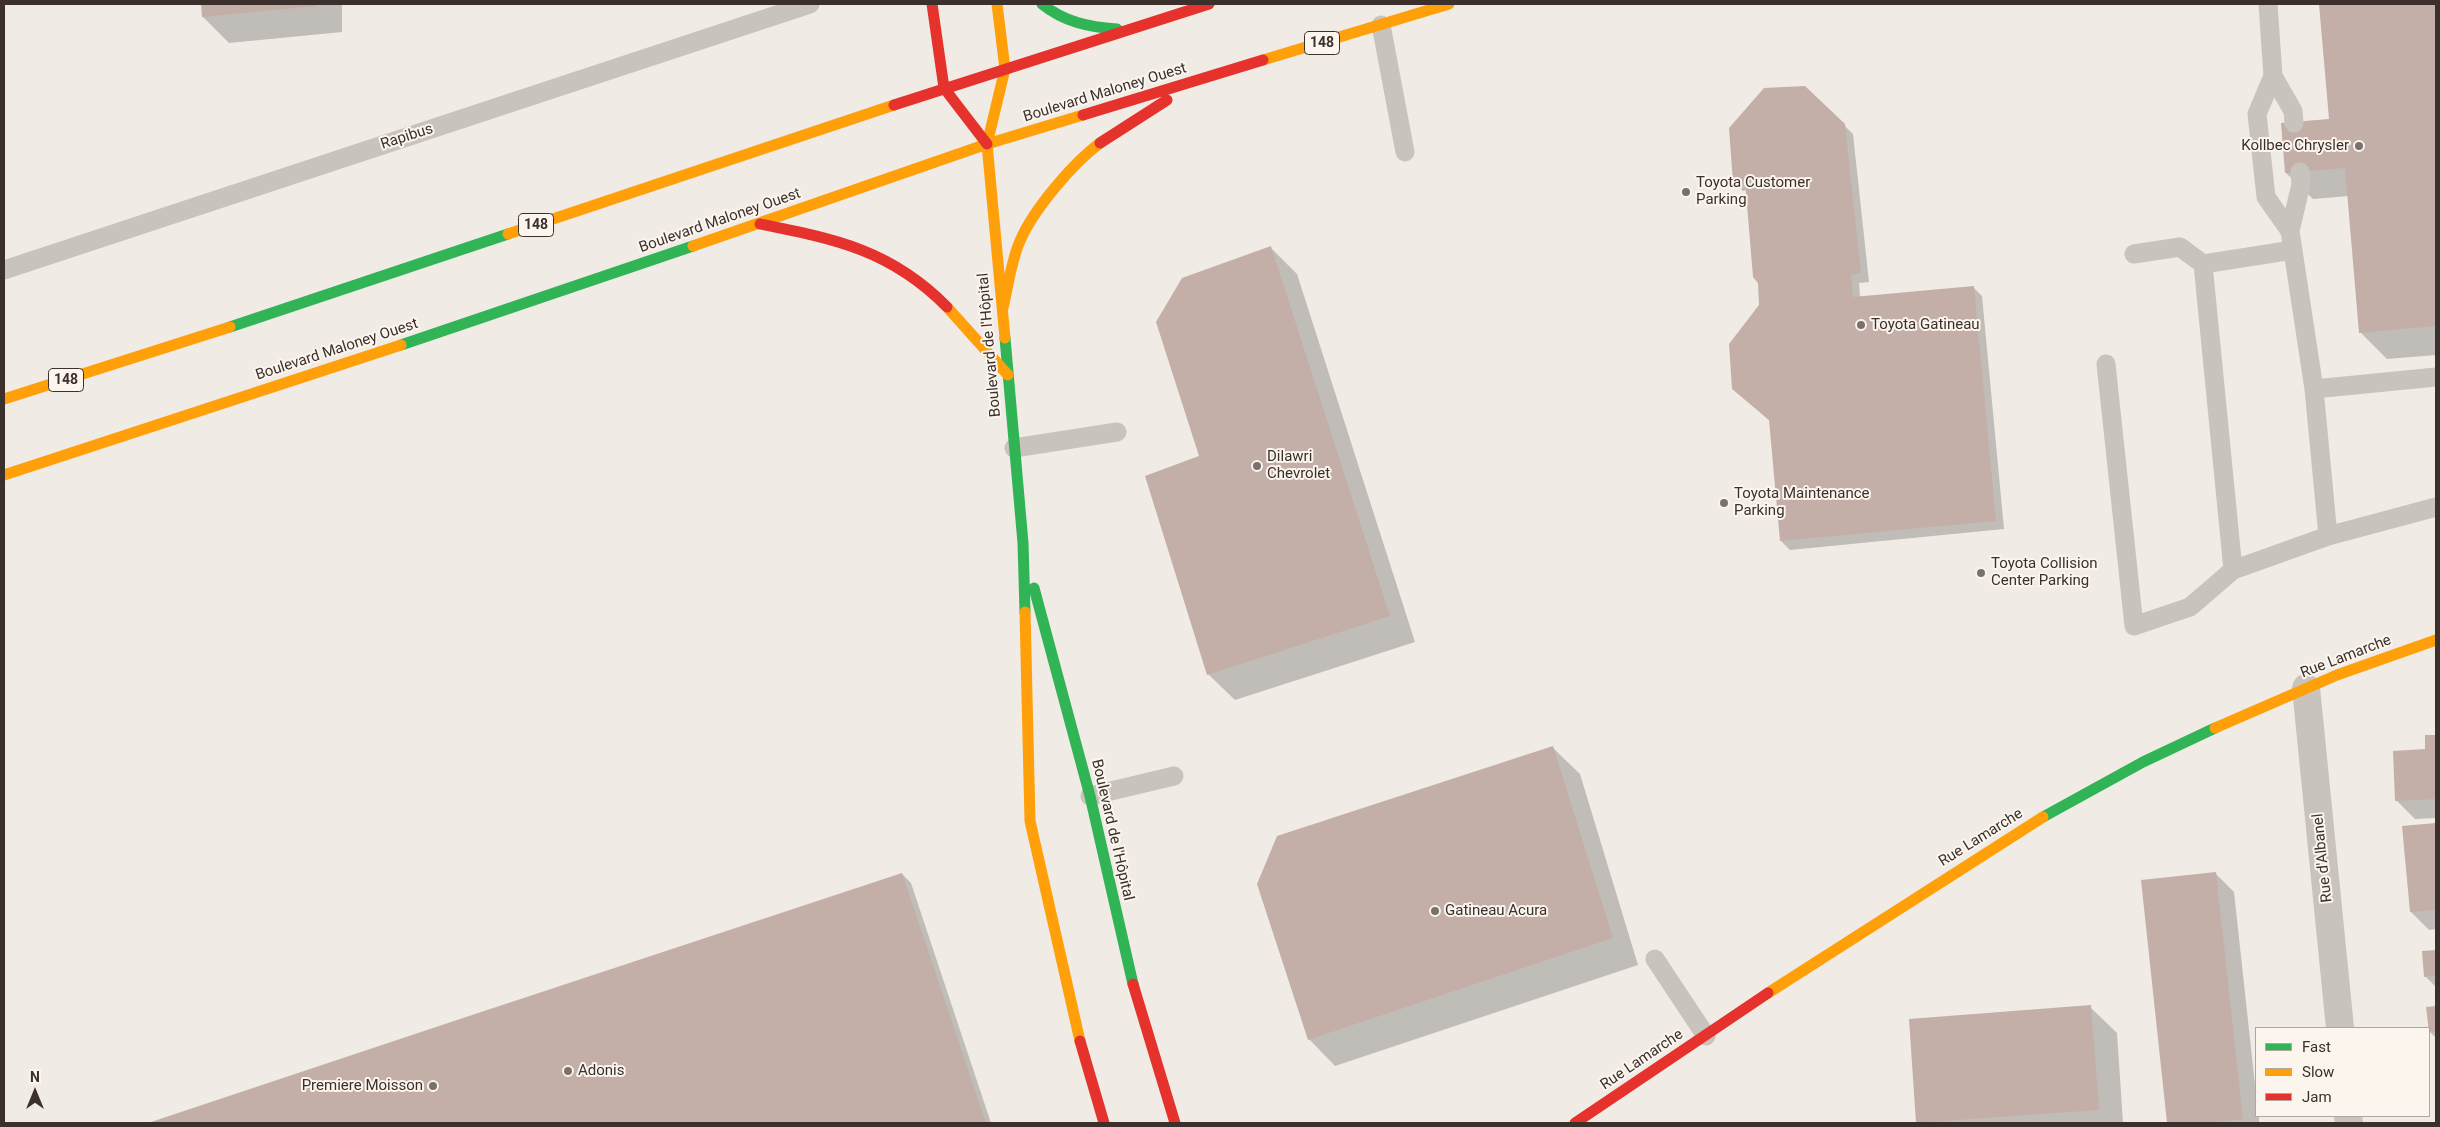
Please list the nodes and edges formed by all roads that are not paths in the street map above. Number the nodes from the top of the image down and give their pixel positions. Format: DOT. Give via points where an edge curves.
graph roads {
  1 [pos="810,4"];
  2 [pos="932,4"];
  3 [pos="997,4"];
  4 [pos="1042,4"];
  5 [pos="1209,4"];
  6 [pos="1449,4"];
  7 [pos="2268,4"];
  8 [pos="1381,25"];
  9 [pos="1126,30"];
  10 [pos="1005,69"];
  11 [pos="2273,76"];
  12 [pos="1194,82"];
  13 [pos="944,88"];
  14 [pos="2294,123"];
  15 [pos="987,144"];
  16 [pos="1405,152"];
  17 [pos="2300,172"];
  18 [pos="760,224"];
  19 [pos="2290,231"];
  20 [pos="2293,250"];
  21 [pos="2134,254"];
  22 [pos="2203,264"];
  23 [pos="4,270"];
  24 [pos="1003,308"];
  25 [pos="2106,364"];
  26 [pos="1008,375"];
  27 [pos="2436,377"];
  28 [pos="2314,389"];
  29 [pos="4,399"];
  30 [pos="1117,432"];
  31 [pos="1014,448"];
  32 [pos="4,475"];
  33 [pos="2436,507"];
  34 [pos="2328,536"];
  35 [pos="1023,543"];
  36 [pos="2233,570"];
  37 [pos="2436,640"];
  38 [pos="2306,688"];
  39 [pos="1174,776"];
  40 [pos="1090,796"];
  41 [pos="1655,959"];
  42 [pos="2340,1027"];
  43 [pos="1706,1036"];
  44 [pos="1104,1123"];
  45 [pos="1175,1123"];
  46 [pos="1575,1123"];
  1 -- 23 [label="lane, Rapibus"];
  2 -- 13 [label="main road"];
  3 -- 10 [label="main road, Boulevard de l'Hôpital"];
  4 -- 9 [label="main road" via="1062,18 1078,23"];
  5 -- 9 [label="main road, 148"];
  6 -- 8 [label="main road, Boulevard Maloney Ouest / 148"];
  7 -- 11 [label="lane"];
  8 -- 12 [label="main road, Boulevard Maloney Ouest / 148"];
  8 -- 16 [label="lane"];
  9 -- 10 [label="main road, 148"];
  10 -- 13 [label="main road, 148"];
  10 -- 15 [label="main road, Boulevard de l'Hôpital"];
  11 -- 14 [label="lane" via="2293,111"];
  11 -- 19 [label="lane" via="2257,114 2266,197"];
  12 -- 15 [label="main road, Boulevard Maloney Ouest / 148"];
  12 -- 24 [label="main road" via="1098,145 1064,178 1020,241"];
  13 -- 15 [label="main road"];
  13 -- 29 [label="main road, 148" via="128,361"];
  15 -- 18 [label="main road, Boulevard Maloney Ouest / 148"];
  15 -- 24 [label="main road, Boulevard de l'Hôpital"];
  17 -- 19 [label="lane" via="2301,184"];
  18 -- 26 [label="main road" via="837,242 893,263 938,296"];
  18 -- 32 [label="main road, Boulevard Maloney Ouest / 148" via="524,305"];
  19 -- 20 [label="lane"];
  20 -- 22 [label="lane"];
  20 -- 28 [label="lane"];
  21 -- 22 [label="lane" via="2180,247"];
  22 -- 36 [label="lane"];
  24 -- 26 [label="main road, Boulevard de l'Hôpital"];
  25 -- 36 [label="lane" via="2134,626 2190,607"];
  26 -- 31 [label="main road, Boulevard de l'Hôpital"];
  27 -- 28 [label="lane"];
  28 -- 34 [label="lane"];
  30 -- 31 [label="lane"];
  31 -- 35 [label="main road, Boulevard de l'Hôpital"];
  33 -- 34 [label="lane"];
  34 -- 36 [label="lane"];
  35 -- 40 [label="main road, Boulevard de l'Hôpital"];
  35 -- 44 [label="main road, Boulevard de l'Hôpital" via="1030,821 1074,1020"];
  37 -- 38 [label="main road, Rue Lamarche"];
  38 -- 42 [label="street, Rue d'Albanel"];
  38 -- 43 [label="main road, Rue Lamarche" via="2163,754 2050,813 1900,906"];
  39 -- 40 [label="lane"];
  40 -- 45 [label="main road, Boulevard de l'Hôpital" via="1129,970"];
  41 -- 43 [label="lane"];
  43 -- 46 [label="main road, Rue Lamarche"];
}
